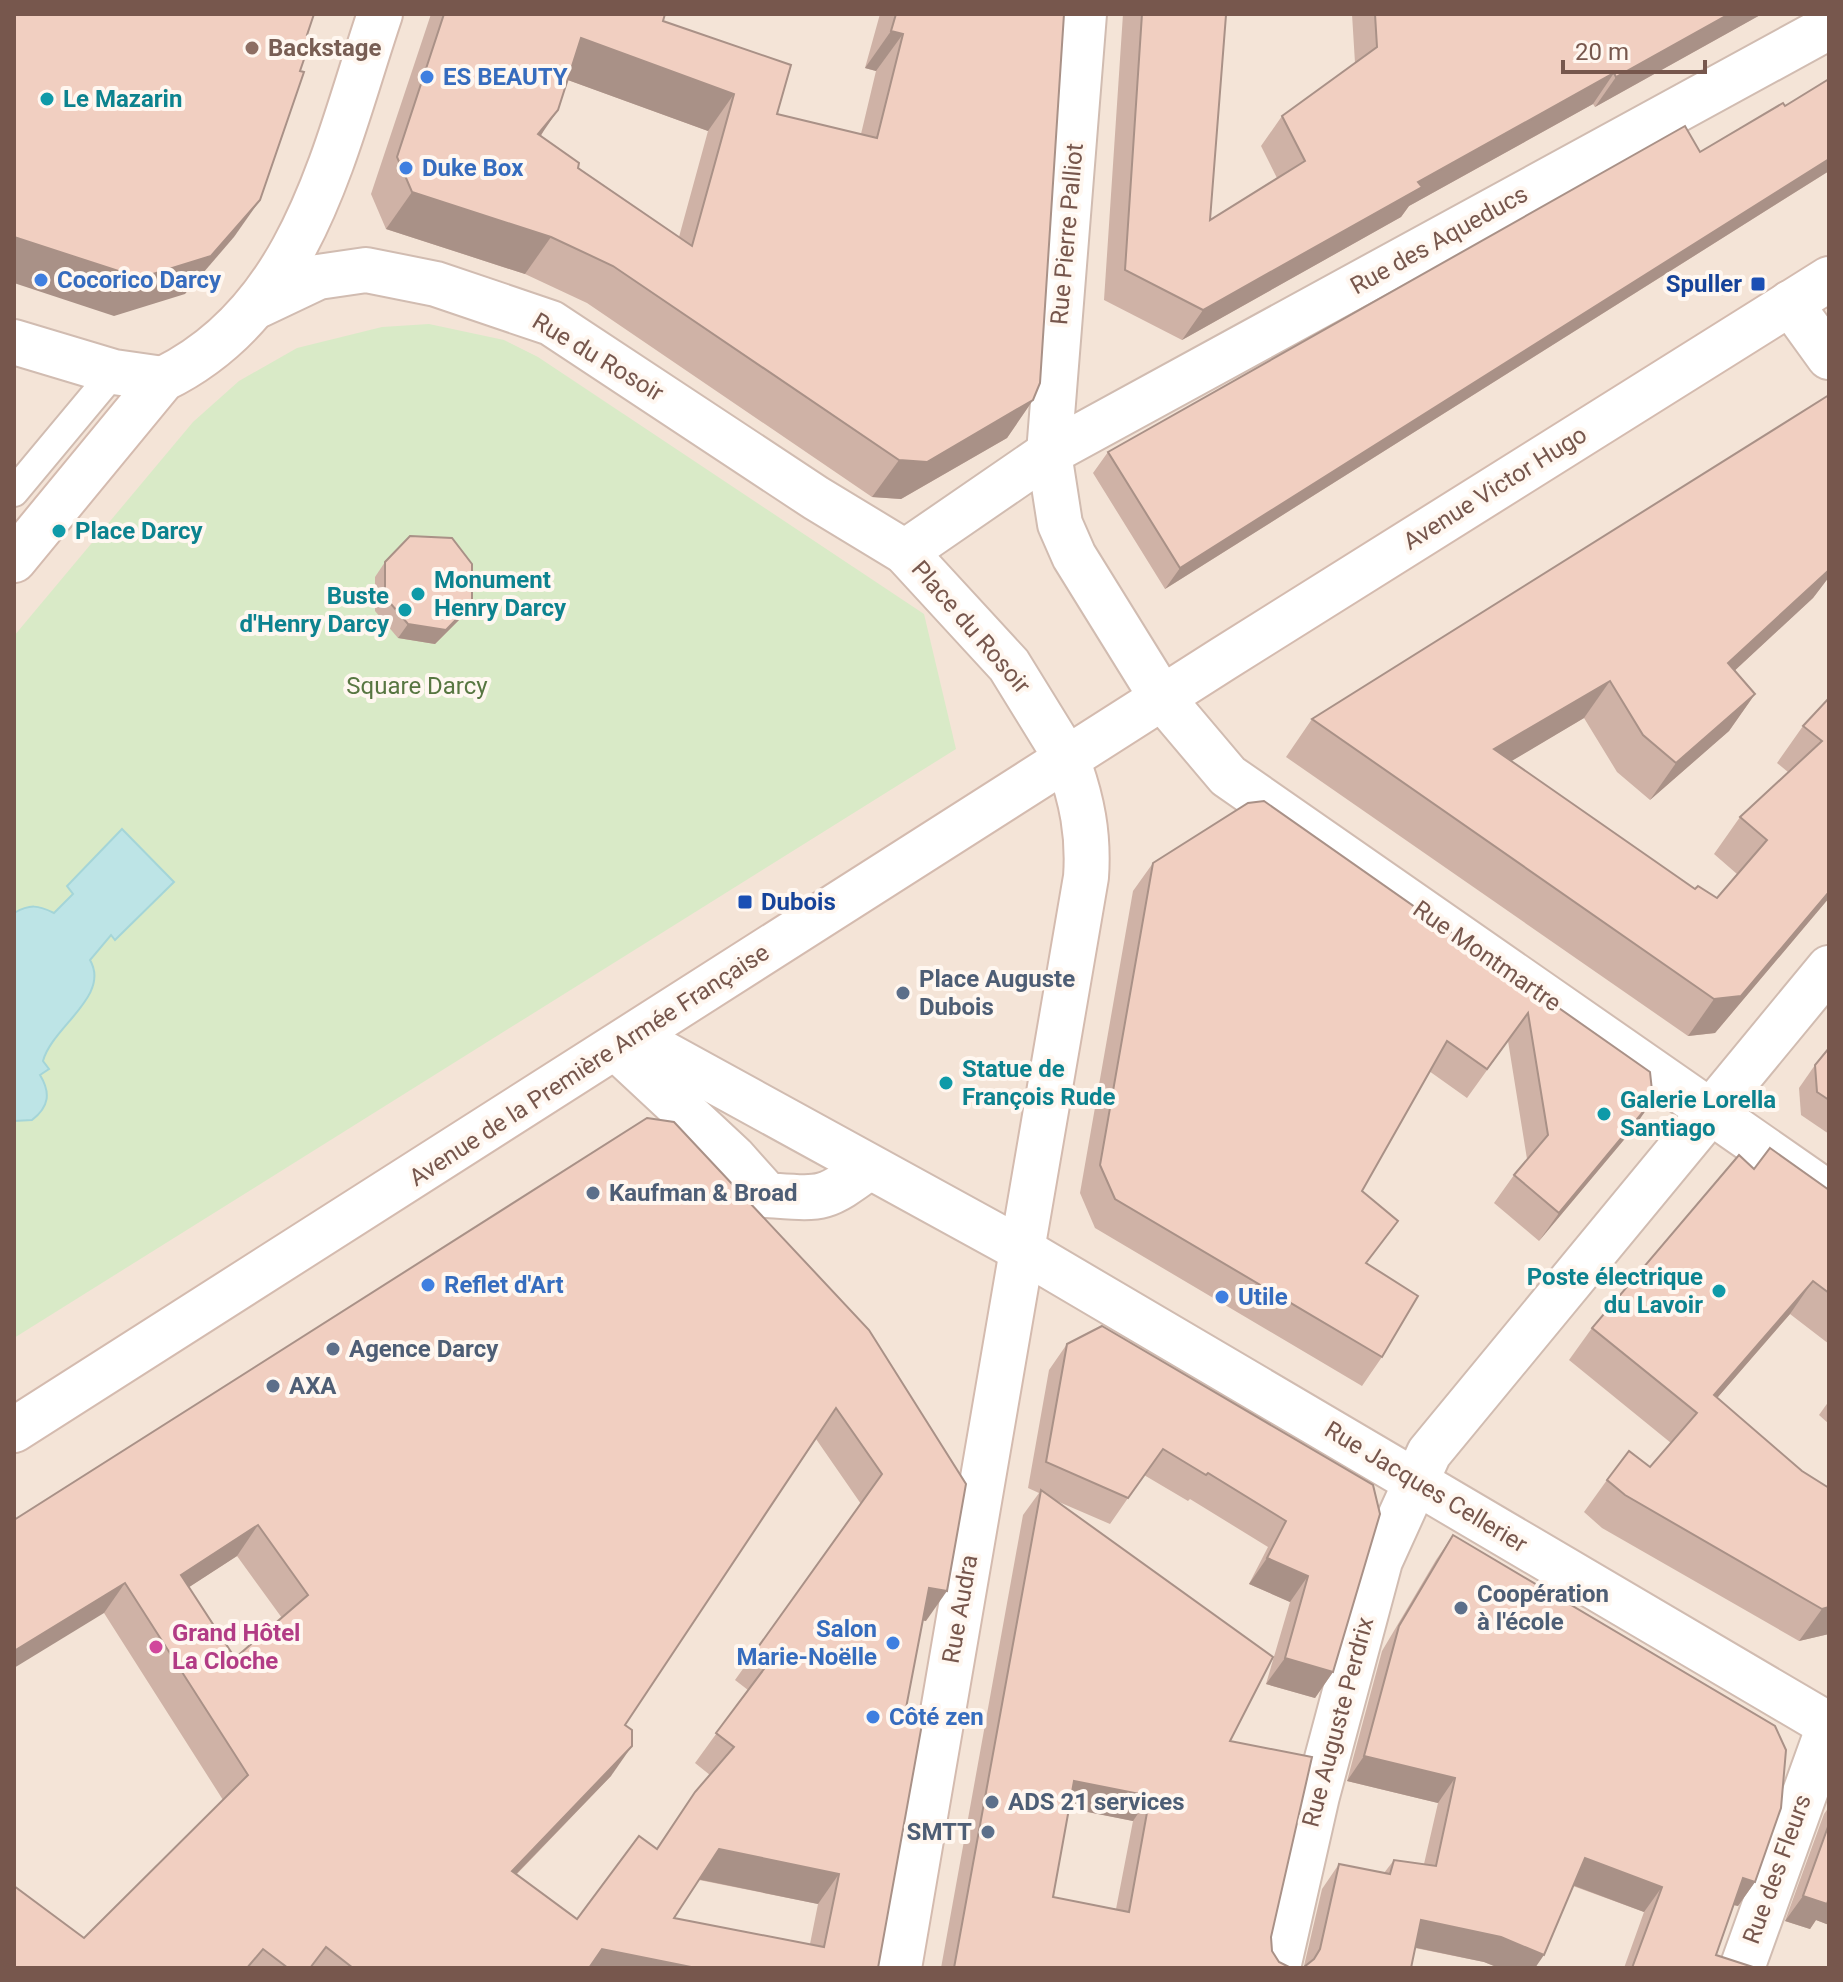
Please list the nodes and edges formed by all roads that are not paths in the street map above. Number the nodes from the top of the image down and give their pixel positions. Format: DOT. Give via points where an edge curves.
graph roads {
  1 [pos="380,14"];
  2 [pos="1084,14"];
  3 [pos="1829,27"];
  4 [pos="1829,279"];
  5 [pos="1790,303"];
  6 [pos="259,305"];
  7 [pos="14,342"];
  8 [pos="1829,357"];
  9 [pos="114,372"];
  10 [pos="163,379"];
  11 [pos="1049,453"];
  12 [pos="14,492"];
  13 [pos="905,552"];
  14 [pos="14,560"];
  15 [pos="1162,698"];
  16 [pos="1067,759"];
  17 [pos="1829,968"];
  18 [pos="625,1043"];
  19 [pos="1710,1112"];
  20 [pos="868,1168"];
  21 [pos="1829,1194"];
  22 [pos="1022,1250"];
  23 [pos="14,1430"];
  24 [pos="1415,1481"];
  25 [pos="1829,1725"];
  26 [pos="899,1968"];
  27 [pos="1278,1968"];
  28 [pos="1742,1968"];
  1 -- 6 [label="street" via="313,213 289,262"];
  2 -- 11 [label="street, Rue Pierre Palliot"];
  3 -- 11 [label="street, Rue des Aqueducs"];
  4 -- 5 [label="street, Avenue Victor Hugo"];
  5 -- 8 [label="street"];
  5 -- 15 [label="street, Avenue Victor Hugo"];
  6 -- 10 [label="street" via="189,367"];
  6 -- 13 [label="street, Rue du Rosoir" via="318,277 366,270 436,284 551,323"];
  7 -- 9 [label="street"];
  9 -- 10 [label="street"];
  9 -- 12 [label="lane"];
  10 -- 14 [label="street"];
  11 -- 13 [label="street, Place du Rosoir"];
  11 -- 15 [label="street" via="1060,524 1069,545"];
  13 -- 16 [label="street, Place du Rosoir" via="1009,665"];
  15 -- 16 [label="street, Avenue de la Première Armée Française"];
  15 -- 19 [label="street, Rue Montmartre" via="1228,776"];
  16 -- 18 [label="street, Avenue de la Première Armée Française"];
  16 -- 22 [label="street" via="1084,813 1086,877"];
  17 -- 19 [label="street, Rue Auguste Perdrix"];
  18 -- 20 [label="street"];
  18 -- 20 [label="street" via="767,1195 831,1195"];
  18 -- 23 [label="street, Avenue de la Première Armée Française"];
  19 -- 21 [label="street, Rue Montmartre"];
  19 -- 24 [label="street, Rue Auguste Perdrix" via="1436,1444"];
  20 -- 22 [label="street"];
  22 -- 24 [label="street, Rue Jacques Cellerier"];
  22 -- 26 [label="street, Rue Audra"];
  24 -- 25 [label="street, Rue Jacques Cellerier"];
  24 -- 27 [label="street, Rue Auguste Perdrix" via="1380,1561"];
  25 -- 28 [label="street, Rue des Fleurs"];
}
